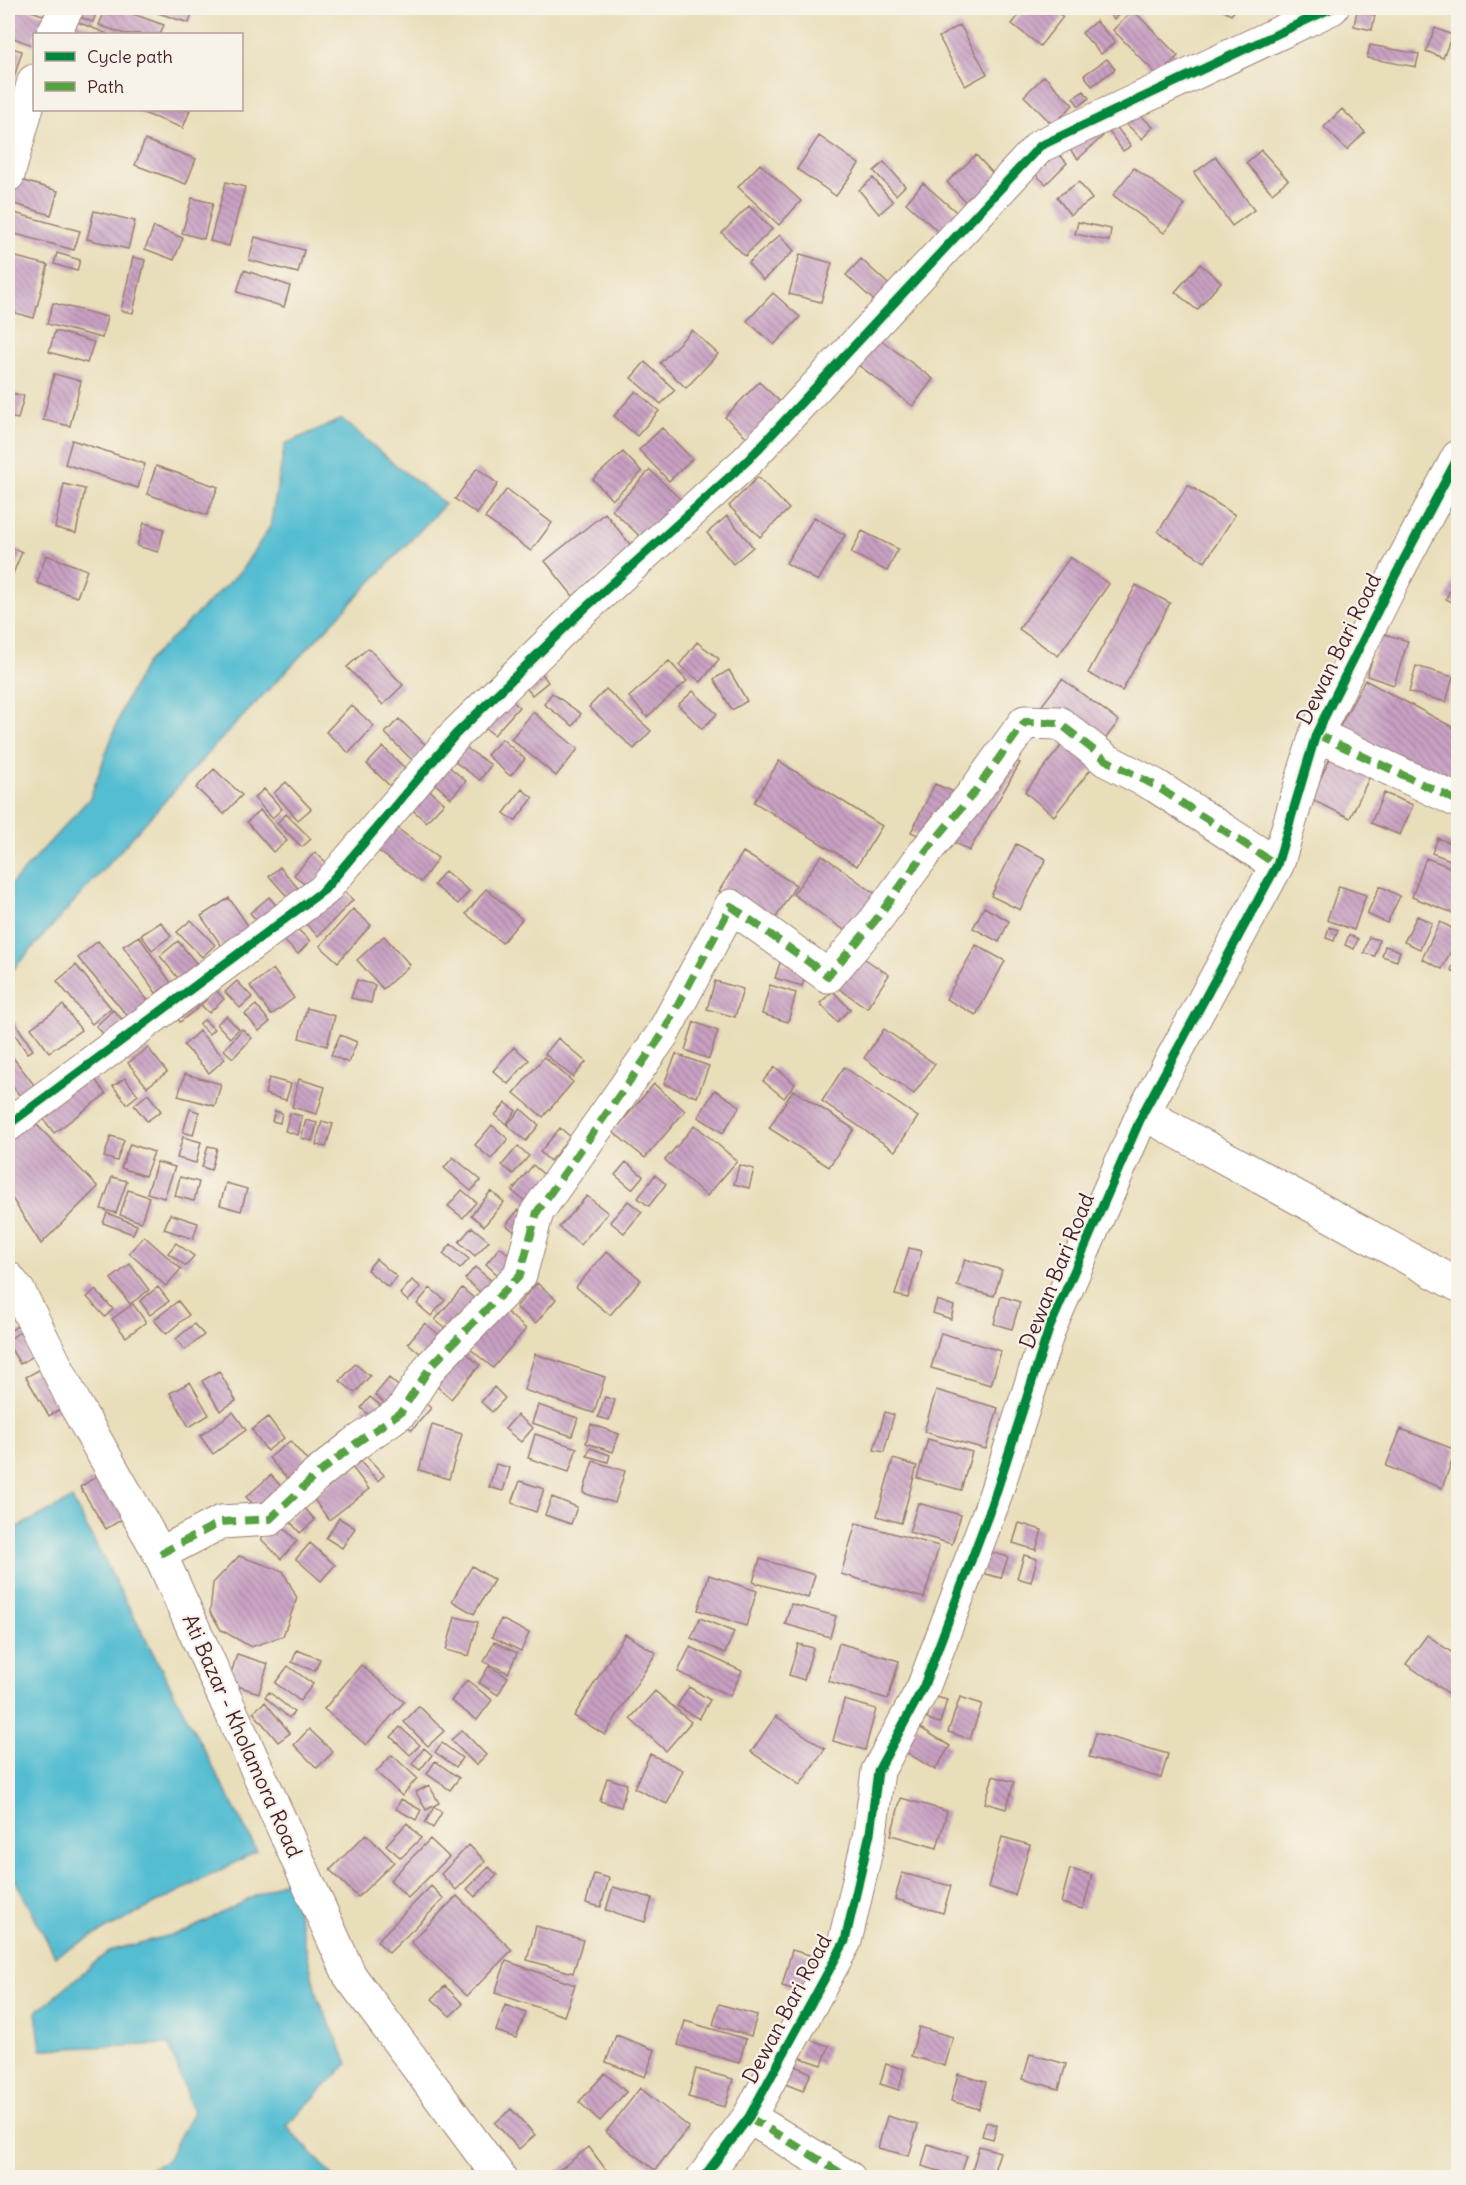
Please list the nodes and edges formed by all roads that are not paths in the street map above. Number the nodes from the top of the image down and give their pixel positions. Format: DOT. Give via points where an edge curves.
graph roads {
  1 [pos="67,8"];
  2 [pos="1332,8"];
  3 [pos="54,33"];
  4 [pos="33,85"];
  5 [pos="8,175"];
  6 [pos="1458,457"];
  7 [pos="1316,734"];
  8 [pos="1458,801"];
  9 [pos="1277,865"];
  10 [pos="1143,1113"];
  11 [pos="8,1125"];
  12 [pos="8,1278"];
  13 [pos="1458,1285"];
  14 [pos="160,1554"];
  15 [pos="749,2117"];
  16 [pos="500,2178"];
  17 [pos="703,2178"];
  18 [pos="849,2178"];
  1 -- 3 [label="street"];
  2 -- 11 [label="street" via="1040,146 748,460 583,610 455,735 324,890"];
  4 -- 5 [label="street"];
  6 -- 7 [label="street, Dewan Bari Road"];
  7 -- 8 [label="street"];
  7 -- 9 [label="street, Dewan Bari Road"];
  9 -- 10 [label="street, Dewan Bari Road"];
  9 -- 14 [label="street" via="1156,786 1106,760 1059,723 1025,722 974,794 828,976 731,906 662,1035 537,1212 520,1275 431,1366 401,1412 338,1458 270,1519 221,1522"];
  10 -- 13 [label="street"];
  10 -- 15 [label="street, Dewan Bari Road" via="1049,1329 992,1505 923,1688 878,1771 870,1833 845,1941"];
  12 -- 14 [label="street, Ati Bazar - Kholamora Road" via="20,1292 75,1404"];
  14 -- 16 [label="street, Ati Bazar - Kholamora Road" via="350,1976"];
  15 -- 17 [label="street, Dewan Bari Road"];
  15 -- 18 [label="street"];
}
